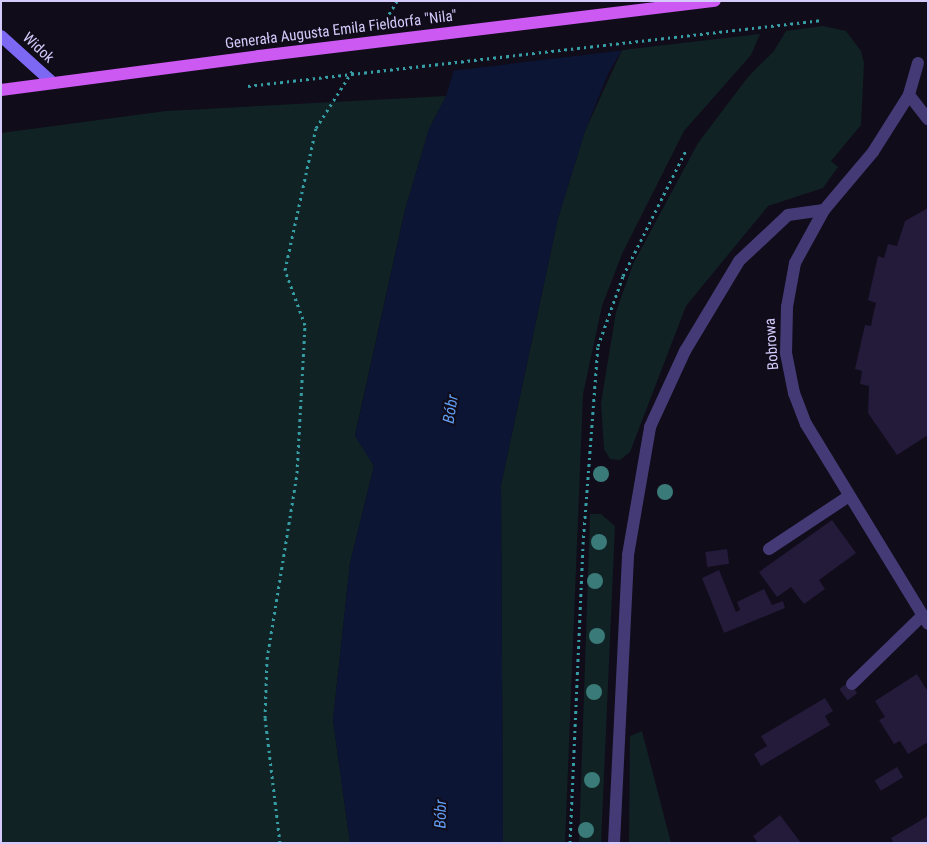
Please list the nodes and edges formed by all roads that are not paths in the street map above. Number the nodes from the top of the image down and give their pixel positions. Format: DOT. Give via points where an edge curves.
graph roads {
  1 [pos="715,1"];
  2 [pos="1,36"];
  3 [pos="918,63"];
  4 [pos="53,84"];
  5 [pos="1,90"];
  6 [pos="909,95"];
  7 [pos="928,119"];
  8 [pos="824,210"];
  9 [pos="849,496"];
  10 [pos="769,549"];
  11 [pos="925,620"];
  12 [pos="852,684"];
  13 [pos="614,843"];
  1 -- 4 [label="main road, Generała Augusta Emila Fieldorfa \"Nila\", bridge"];
  2 -- 4 [label="main road, Widok"];
  3 -- 6 [label="street, Bobrowa"];
  4 -- 5 [label="main road, Generała Augusta Emila Fieldorfa \"Nila\""];
  6 -- 7 [label="street"];
  6 -- 8 [label="street, Bobrowa" via="873,152"];
  8 -- 9 [label="street, Bobrowa" via="795,263 786,307 786,353 794,393 806,424"];
  8 -- 13 [label="street" via="788,215 739,261 685,350 650,427 628,555"];
  9 -- 10 [label="street"];
  9 -- 11 [label="street, Bobrowa"];
  11 -- 12 [label="street"];
}
